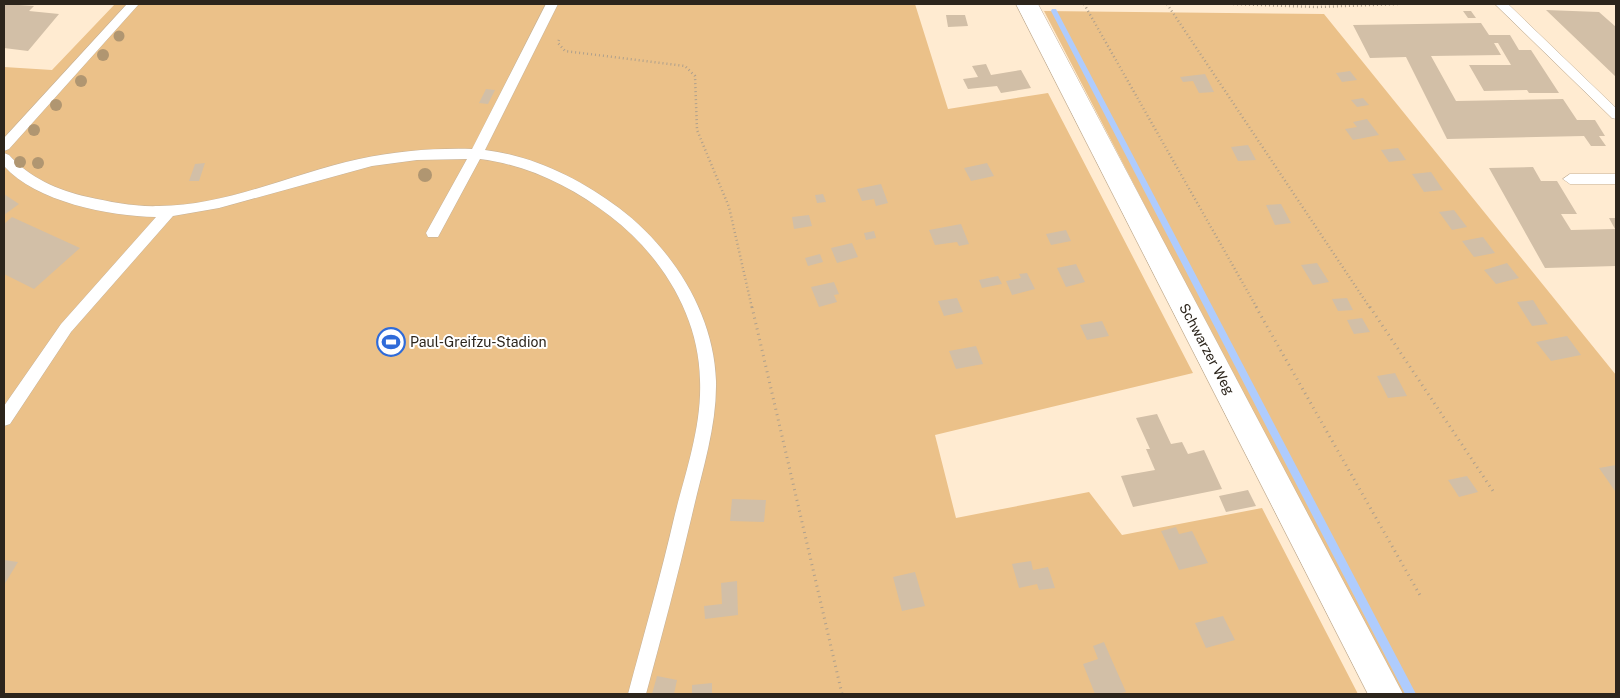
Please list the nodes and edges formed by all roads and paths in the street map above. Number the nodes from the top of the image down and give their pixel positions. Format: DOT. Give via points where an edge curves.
graph roads {
  1 [pos="132,4"];
  2 [pos="552,4"];
  3 [pos="1027,4"];
  4 [pos="1083,4"];
  5 [pos="1088,4"];
  6 [pos="1167,4"];
  7 [pos="1233,4"];
  8 [pos="1399,4"];
  9 [pos="1501,4"];
  10 [pos="560,32"];
  11 [pos="1616,115"];
  12 [pos="4,146"];
  13 [pos="476,154"];
  14 [pos="4,158"];
  15 [pos="1616,179"];
  16 [pos="1570,180"];
  17 [pos="168,212"];
  18 [pos="433,233"];
  19 [pos="4,419"];
  20 [pos="1495,494"];
  21 [pos="1421,597"];
  22 [pos="637,694"];
  23 [pos="842,694"];
  24 [pos="1386,694"];
  1 -- 12 [label="lane"];
  2 -- 13 [label="lane"];
  3 -- 24 [label="street, Schwarzer Weg"];
  4 -- 5 [label="path"];
  4 -- 21 [label="path"];
  6 -- 20 [label="path"];
  7 -- 8 [label="path" via="1316,7"];
  9 -- 11 [label="lane"];
  10 -- 23 [label="path" via="558,43 565,51 685,66 695,76 697,130 729,207"];
  13 -- 17 [label="lane" via="361,164 223,203"];
  13 -- 18 [label="lane"];
  13 -- 22 [label="lane" via="519,162 577,185 621,216 653,245 687,296 702,339 709,383 702,437 674,558"];
  14 -- 17 [label="lane" via="15,171 47,190 98,206"];
  15 -- 16 [label="lane"];
  17 -- 19 [label="lane" via="66,328"];
}
